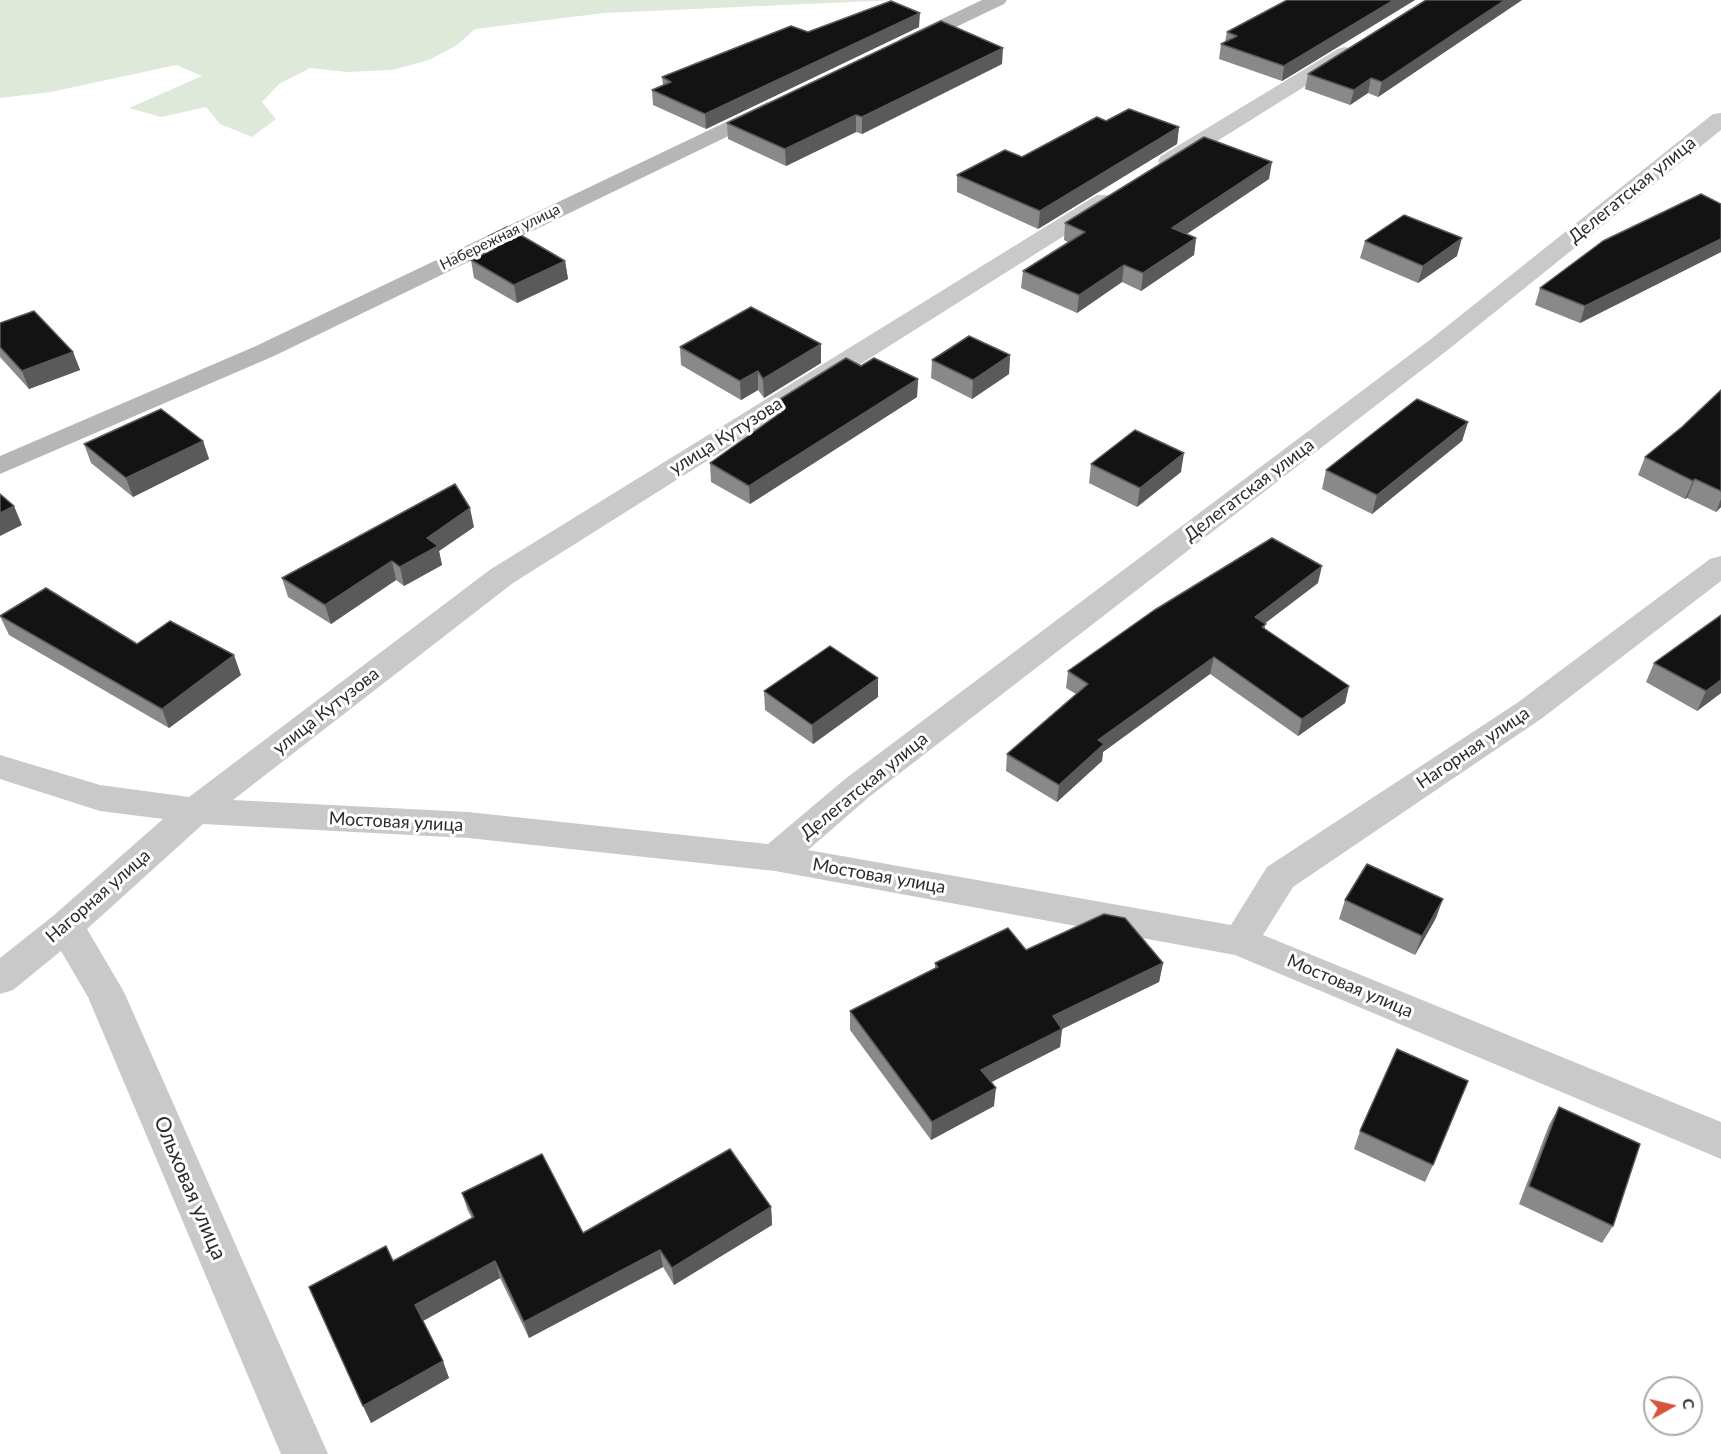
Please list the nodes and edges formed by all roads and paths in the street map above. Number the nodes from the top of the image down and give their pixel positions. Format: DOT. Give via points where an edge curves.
graph roads {
  1 [pos="997,0"];
  2 [pos="1371,37"];
  3 [pos="881,54"];
  4 [pos="786,99"];
  5 [pos="1721,119"];
  6 [pos="0,466"];
  7 [pos="1721,566"];
  8 [pos="0,767"];
  9 [pos="195,811"];
  10 [pos="775,858"];
  11 [pos="66,926"];
  12 [pos="1240,941"];
  13 [pos="0,979"];
  14 [pos="1721,1141"];
  15 [pos="305,1454"];
  1 -- 3 [label="street"];
  2 -- 9 [label="street, улица Кутузова" via="502,576"];
  4 -- 6 [label="street, Набережная улица" via="265,351"];
  5 -- 10 [label="street, Делегатская улица" via="1440,344 857,788"];
  7 -- 12 [label="street, Нагорная улица" via="1529,711 1280,878"];
  8 -- 9 [label="street, Мостовая улица" via="100,798"];
  9 -- 10 [label="street, Мостовая улица" via="468,825"];
  9 -- 11 [label="street, Нагорная улица"];
  10 -- 12 [label="street, Мостовая улица"];
  11 -- 13 [label="street, Нагорная улица"];
  11 -- 15 [label="street, Ольховая улица" via="105,992"];
  12 -- 14 [label="street, Мостовая улица"];
}
